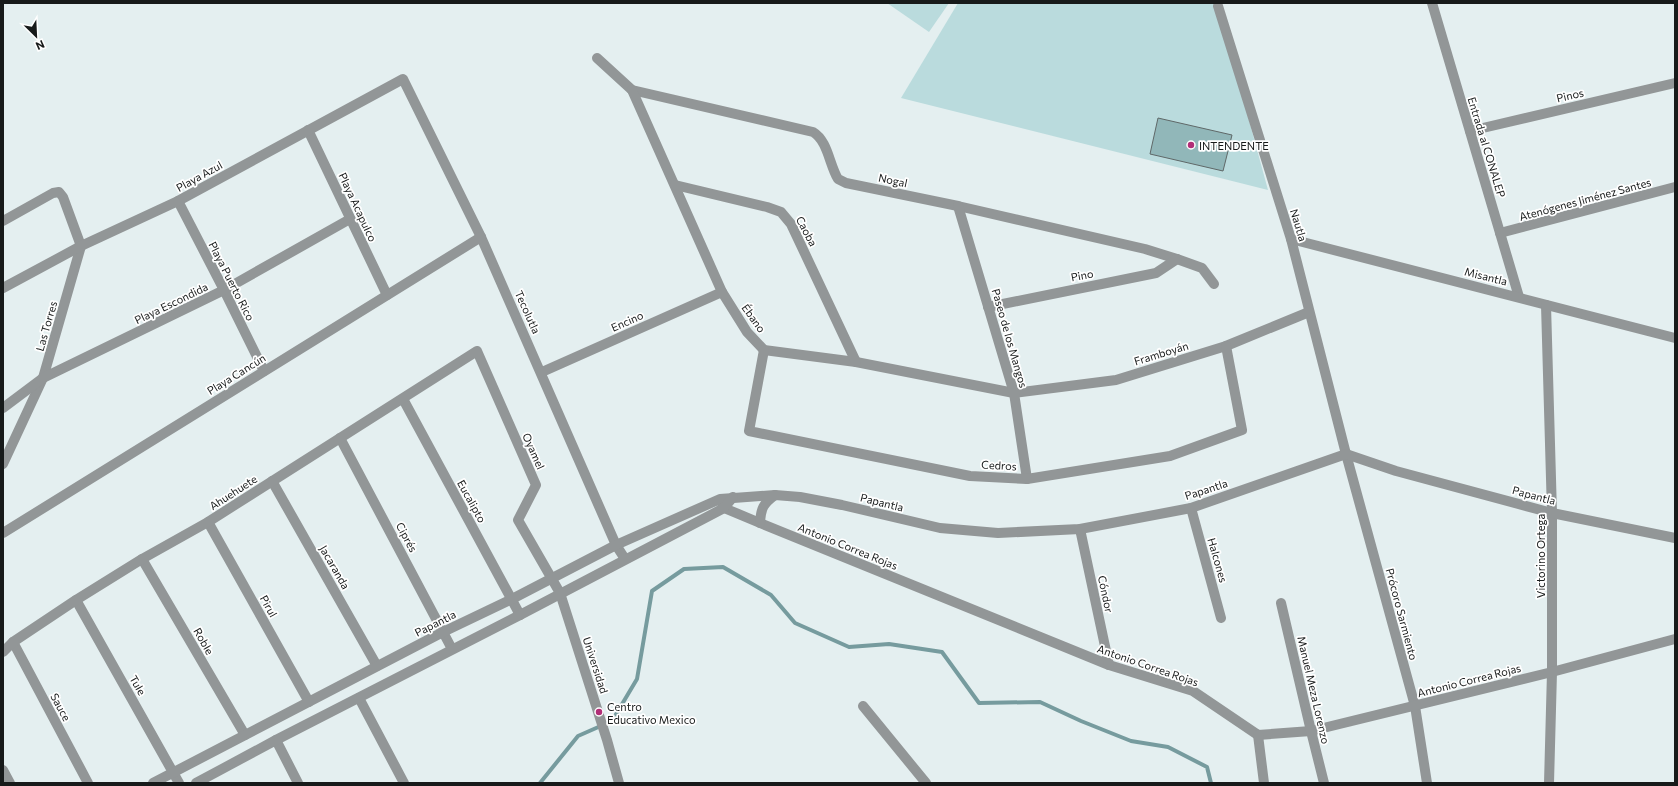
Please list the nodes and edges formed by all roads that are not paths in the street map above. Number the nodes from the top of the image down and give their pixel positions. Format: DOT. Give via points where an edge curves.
graph roads {
  1 [pos="1432,3"];
  2 [pos="1218,6"];
  3 [pos="597,58"];
  4 [pos="403,79"];
  5 [pos="1675,83"];
  6 [pos="632,90"];
  7 [pos="308,130"];
  8 [pos="1470,131"];
  9 [pos="675,185"];
  10 [pos="1675,187"];
  11 [pos="178,201"];
  12 [pos="958,206"];
  13 [pos="350,219"];
  14 [pos="3,221"];
  15 [pos="1500,233"];
  16 [pos="481,237"];
  17 [pos="1291,239"];
  18 [pos="81,246"];
  19 [pos="1177,259"];
  20 [pos="1214,284"];
  21 [pos="3,288"];
  22 [pos="224,290"];
  23 [pos="722,292"];
  24 [pos="386,295"];
  25 [pos="1519,297"];
  26 [pos="1546,305"];
  27 [pos="988,307"];
  28 [pos="1309,312"];
  29 [pos="1675,338"];
  30 [pos="1226,346"];
  31 [pos="764,350"];
  32 [pos="477,351"];
  33 [pos="856,362"];
  34 [pos="264,371"];
  35 [pos="542,372"];
  36 [pos="44,378"];
  37 [pos="1014,393"];
  38 [pos="403,399"];
  39 [pos="3,408"];
  40 [pos="340,438"];
  41 [pos="1346,454"];
  42 [pos="3,464"];
  43 [pos="1027,479"];
  44 [pos="272,481"];
  45 [pos="775,495"];
  46 [pos="722,503"];
  47 [pos="1191,508"];
  48 [pos="1552,513"];
  49 [pos="208,522"];
  50 [pos="760,523"];
  51 [pos="1080,529"];
  52 [pos="3,532"];
  53 [pos="1675,538"];
  54 [pos="616,545"];
  55 [pos="142,559"];
  56 [pos="624,559"];
  57 [pos="552,578"];
  58 [pos="560,593"];
  59 [pos="512,599"];
  60 [pos="76,600"];
  61 [pos="1281,603"];
  62 [pos="520,615"];
  63 [pos="1222,618"];
  64 [pos="443,632"];
  65 [pos="1675,639"];
  66 [pos="13,642"];
  67 [pos="452,649"];
  68 [pos="3,652"];
  69 [pos="1109,665"];
  70 [pos="377,666"];
  71 [pos="1552,672"];
  72 [pos="359,698"];
  73 [pos="309,702"];
  74 [pos="864,706"];
  75 [pos="1415,706"];
  76 [pos="1311,732"];
  77 [pos="245,734"];
  78 [pos="1258,735"];
  79 [pos="276,740"];
  80 [pos="3,770"];
  81 [pos="174,771"];
  82 [pos="10,783"];
  83 [pos="88,783"];
  84 [pos="153,783"];
  85 [pos="179,783"];
  86 [pos="196,783"];
  87 [pos="298,783"];
  88 [pos="404,783"];
  89 [pos="619,783"];
  90 [pos="926,783"];
  91 [pos="1264,783"];
  92 [pos="1324,783"];
  93 [pos="1426,783"];
  94 [pos="1549,783"];
  1 -- 8 [label="street, Entrada al CONALEP"];
  2 -- 17 [label="street, Nautla"];
  3 -- 6 [label="street, Nogal"];
  4 -- 7 [label="street, Playa Azul"];
  4 -- 16 [label="street, Tecolutla"];
  5 -- 8 [label="street, Pinos"];
  6 -- 9 [label="street, Ébano"];
  6 -- 12 [label="street, Nogal" via="813,132 823,143 838,179 846,183"];
  7 -- 11 [label="street, Playa Azul"];
  7 -- 13 [label="street, Playa Acapulco"];
  8 -- 15 [label="street, Entrada al CONALEP"];
  9 -- 23 [label="street, Ébano"];
  9 -- 33 [label="street, Caoba" via="781,212 791,224"];
  10 -- 15 [label="street, Atenógenes Jiménez Santes"];
  11 -- 18 [label="street, Playa Azul"];
  11 -- 22 [label="street, Playa Puerto Rico"];
  12 -- 19 [label="street, Nogal" via="1145,249"];
  12 -- 27 [label="street, Paseo de los Mangos"];
  13 -- 22 [label="street, Playa Escondida"];
  13 -- 24 [label="street, Playa Acapulco"];
  14 -- 18 [label="street" via="59,192"];
  15 -- 25 [label="street, Entrada al CONALEP"];
  16 -- 24 [label="street, Playa Cancún"];
  16 -- 35 [label="street, Tecolutla"];
  17 -- 25 [label="street, Misantla"];
  17 -- 28 [label="street, Nautla"];
  18 -- 21 [label="street, Playa Azul"];
  18 -- 36 [label="street, Las Torres"];
  19 -- 20 [label="street, Nogal" via="1202,268"];
  19 -- 27 [label="street, Pino" via="1156,273"];
  22 -- 34 [label="street, Playa Puerto Rico"];
  22 -- 36 [label="street, Playa Escondida"];
  23 -- 31 [label="street, Ébano" via="747,332"];
  23 -- 35 [label="street, Encino"];
  24 -- 34 [label="street, Playa Cancún"];
  25 -- 26 [label="street, Misantla"];
  26 -- 29 [label="street, Misantla"];
  26 -- 48 [label="street, Victorino Ortega"];
  27 -- 37 [label="street, Paseo de los Mangos"];
  28 -- 30 [label="street, Framboyán"];
  28 -- 41 [label="street, Nautla"];
  30 -- 37 [label="street, Framboyán" via="1116,380"];
  30 -- 43 [label="street, Cedros" via="1242,430 1170,456"];
  31 -- 33 [label="street, Ébano"];
  31 -- 43 [label="street, Cedros" via="749,431 970,476"];
  32 -- 38 [label="street, Ahuehuete"];
  32 -- 57 [label="street, Oyamel" via="536,485 518,520"];
  33 -- 37 [label="street, Ébano"];
  34 -- 52 [label="street, Playa Cancún"];
  35 -- 54 [label="street, Tecolutla"];
  36 -- 39 [label="street, Playa Escondida"];
  36 -- 42 [label="street, Las Torres"];
  37 -- 43 [label="street, Paseo de los Mangos"];
  38 -- 40 [label="street, Ahuehuete"];
  38 -- 59 [label="street, Eucalipto"];
  40 -- 44 [label="street, Ahuehuete"];
  40 -- 64 [label="street, Ciprés"];
  41 -- 47 [label="street, Papantla"];
  41 -- 48 [label="street, Papantla"];
  41 -- 75 [label="street, Prócoro Sarmiento"];
  44 -- 49 [label="street, Ahuehuete"];
  44 -- 70 [label="street, Jacaranda"];
  45 -- 46 [label="street, Papantla" via="733,497"];
  45 -- 50 [label="street" via="761,510"];
  45 -- 51 [label="street, Papantla" via="842,505 940,528 998,533"];
  46 -- 50 [label="street, Antonio Correa Rojas"];
  46 -- 54 [label="street, Papantla"];
  46 -- 56 [label="street, Papantla"];
  47 -- 51 [label="street, Papantla"];
  47 -- 63 [label="street, Halcones"];
  48 -- 53 [label="street, Papantla"];
  48 -- 71 [label="street, Victorino Ortega"];
  49 -- 55 [label="street, Ahuehuete"];
  49 -- 73 [label="street, Pirul"];
  50 -- 69 [label="street, Antonio Correa Rojas"];
  51 -- 69 [label="street, Cóndor"];
  54 -- 56 [label="street, Tecolutla"];
  54 -- 57 [label="street, Papantla"];
  55 -- 60 [label="street, Ahuehuete"];
  55 -- 77 [label="street, Roble"];
  56 -- 58 [label="street, Papantla"];
  57 -- 58 [label="street, Universidad"];
  57 -- 59 [label="street, Papantla"];
  58 -- 62 [label="street, Papantla"];
  58 -- 89 [label="street, Universidad"];
  59 -- 62 [label="street, Eucalipto"];
  59 -- 64 [label="street, Papantla"];
  60 -- 66 [label="street, Ahuehuete"];
  60 -- 81 [label="street, Tule"];
  61 -- 76 [label="street, Manuel Meza Lorenzo"];
  62 -- 67 [label="street, Papantla"];
  64 -- 67 [label="street, Ciprés"];
  64 -- 70 [label="street, Papantla"];
  65 -- 71 [label="street, Antonio Correa Rojas"];
  66 -- 68 [label="street, Ahuehuete"];
  66 -- 83 [label="street, Sauce"];
  67 -- 72 [label="street, Papantla"];
  69 -- 78 [label="street, Antonio Correa Rojas" via="1193,691"];
  70 -- 73 [label="street, Papantla"];
  71 -- 75 [label="street, Antonio Correa Rojas"];
  71 -- 94 [label="street, Victorino Ortega"];
  72 -- 79 [label="street, Papantla"];
  72 -- 88 [label="street"];
  73 -- 77 [label="street, Papantla"];
  74 -- 90 [label="street"];
  75 -- 76 [label="street, Antonio Correa Rojas"];
  75 -- 93 [label="street, Prócoro Sarmiento"];
  76 -- 78 [label="street, Antonio Correa Rojas"];
  76 -- 92 [label="street, Manuel Meza Lorenzo"];
  77 -- 81 [label="street, Papantla"];
  78 -- 91 [label="street"];
  79 -- 86 [label="street, Papantla"];
  79 -- 87 [label="street"];
  80 -- 82 [label="street"];
  81 -- 84 [label="street, Papantla"];
  81 -- 85 [label="street, Tule"];
}
